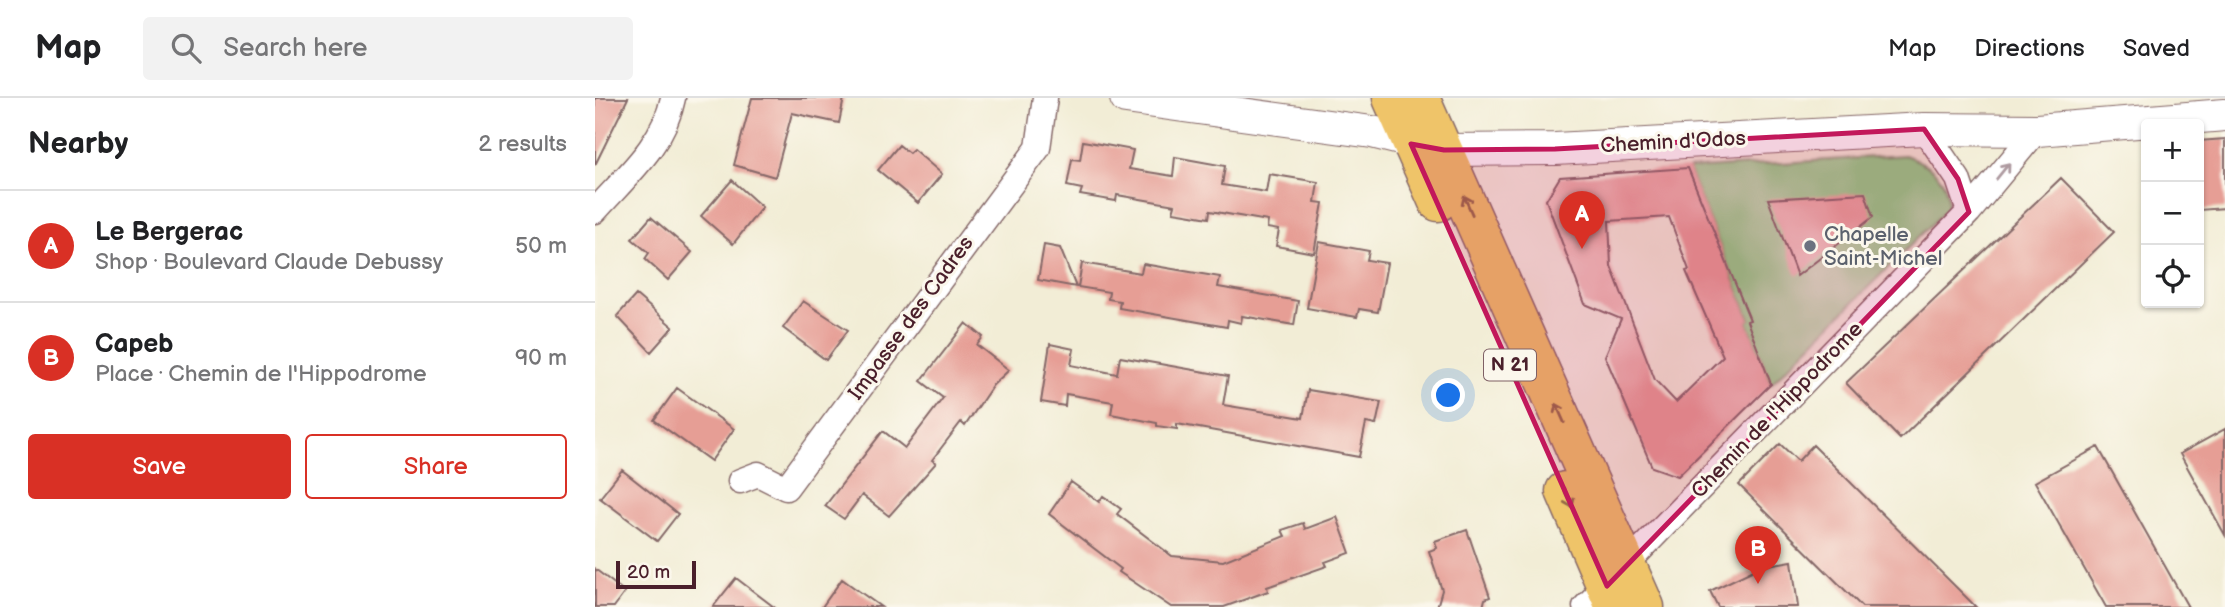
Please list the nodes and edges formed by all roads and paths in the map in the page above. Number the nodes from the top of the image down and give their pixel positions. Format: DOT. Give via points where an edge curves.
graph roads {
  1 [pos="673,98"];
  2 [pos="1045,98"];
  3 [pos="1126,98"];
  4 [pos="1392,98"];
  5 [pos="1420,98"];
  6 [pos="2225,115"];
  7 [pos="1924,129"];
  8 [pos="2037,130"];
  9 [pos="1427,147"];
  10 [pos="595,211"];
  11 [pos="1969,212"];
  12 [pos="740,481"];
  13 [pos="1609,591"];
  14 [pos="1645,607"];
  1 -- 10 [label="street" via="664,129 653,145"];
  2 -- 12 [label="street, Impasse des Cadres" via="1038,148 786,488 758,474"];
  3 -- 9 [label="street, Chemin d'Odos" via="1371,132"];
  4 -- 9 [label="main road, N 21"];
  5 -- 9 [label="main road, N 21"];
  6 -- 8 [label="street, Chemin d'Odos"];
  7 -- 8 [label="street, Chemin d'Odos"];
  7 -- 9 [label="street, Chemin d'Odos" via="1555,149"];
  7 -- 11 [label="street" via="1958,179"];
  11 -- 8 [label="street, Chemin de l'Hippodrome, one-way"];
  9 -- 13 [label="main road, N 21"];
  11 -- 13 [label="street, Chemin de l'Hippodrome"];
  13 -- 14 [label="main road, N 21"];
}
